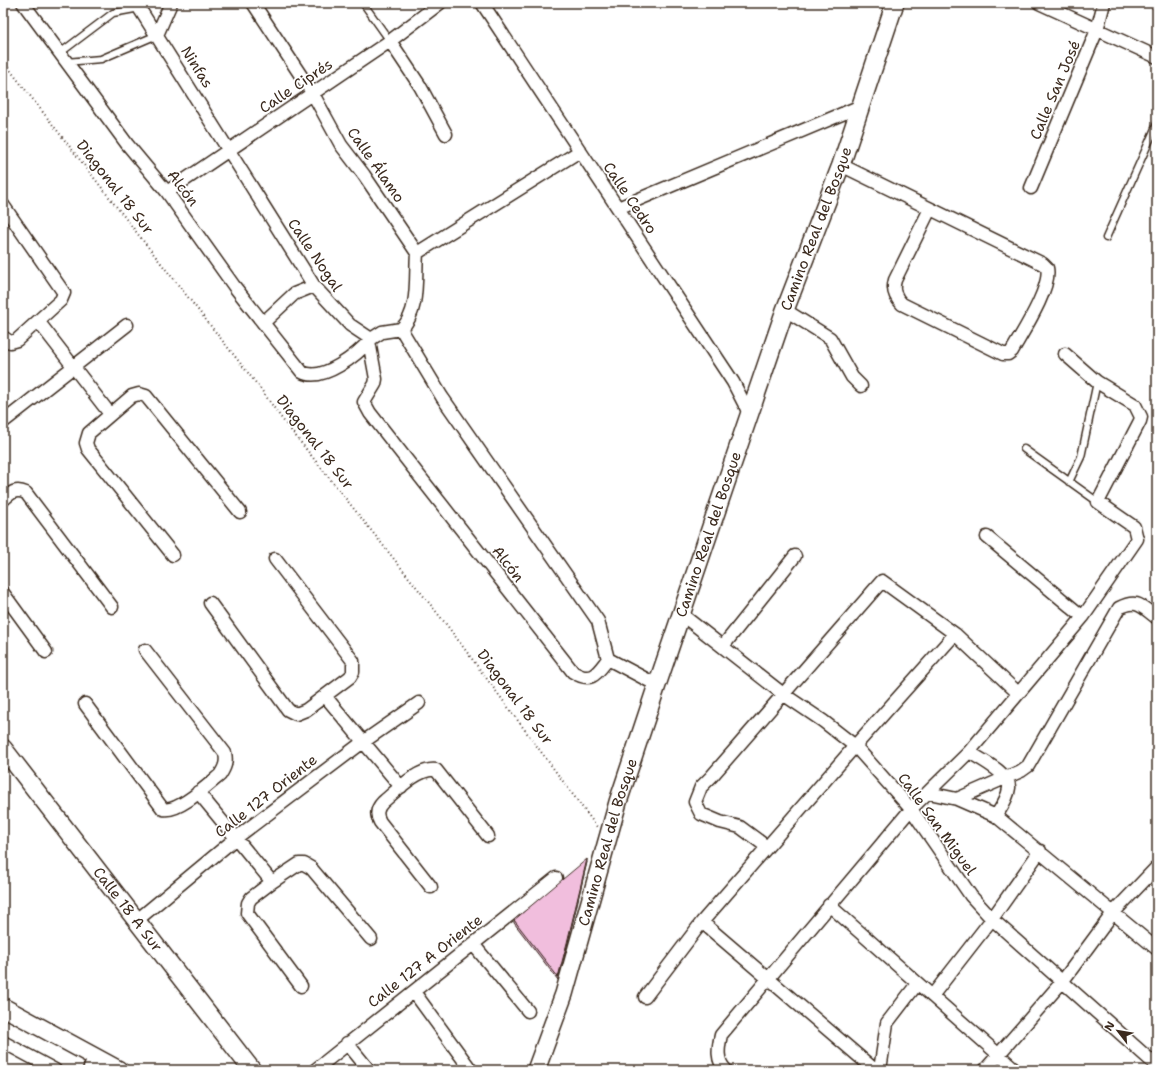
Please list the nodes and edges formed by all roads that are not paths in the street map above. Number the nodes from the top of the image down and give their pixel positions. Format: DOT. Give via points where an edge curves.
graph roads {
  1 [pos="23,3"];
  2 [pos="171,3"];
  3 [pos="254,3"];
  4 [pos="363,3"];
  5 [pos="440,3"];
  6 [pos="482,3"];
  7 [pos="895,3"];
  8 [pos="1039,3"];
  9 [pos="1104,3"];
  10 [pos="138,6"];
  11 [pos="1097,30"];
  12 [pos="157,35"];
  13 [pos="390,41"];
  14 [pos="63,57"];
  15 [pos="1157,57"];
  16 [pos="313,94"];
  17 [pos="861,106"];
  18 [pos="1157,124"];
  19 [pos="446,134"];
  20 [pos="230,150"];
  21 [pos="580,151"];
  22 [pos="841,165"];
  23 [pos="1031,188"];
  24 [pos="167,192"];
  25 [pos="3,205"];
  26 [pos="618,208"];
  27 [pos="930,209"];
  28 [pos="1106,238"];
  29 [pos="417,253"];
  30 [pos="314,286"];
  31 [pos="785,310"];
  32 [pos="38,321"];
  33 [pos="263,323"];
  34 [pos="127,325"];
  35 [pos="401,329"];
  36 [pos="3,337"];
  37 [pos="370,340"];
  38 [pos="1066,354"];
  39 [pos="72,367"];
  40 [pos="1097,382"];
  41 [pos="861,386"];
  42 [pos="749,413"];
  43 [pos="110,414"];
  44 [pos="3,422"];
  45 [pos="1024,449"];
  46 [pos="1069,482"];
  47 [pos="3,500"];
  48 [pos="1098,502"];
  49 [pos="240,512"];
  50 [pos="987,536"];
  51 [pos="174,555"];
  52 [pos="794,556"];
  53 [pos="275,559"];
  54 [pos="3,593"];
  55 [pos="210,602"];
  56 [pos="112,607"];
  57 [pos="681,614"];
  58 [pos="1082,617"];
  59 [pos="1157,618"];
  60 [pos="955,634"];
  61 [pos="723,646"];
  62 [pos="145,650"];
  63 [pos="46,652"];
  64 [pos="608,659"];
  65 [pos="657,685"];
  66 [pos="1018,693"];
  67 [pos="783,694"];
  68 [pos="325,696"];
  69 [pos="419,703"];
  70 [pos="85,704"];
  71 [pos="364,742"];
  72 [pos="855,746"];
  73 [pos="3,748"];
  74 [pos="970,752"];
  75 [pos="1006,776"];
  76 [pos="401,787"];
  77 [pos="198,792"];
  78 [pos="929,793"];
  79 [pos="958,799"];
  80 [pos="910,809"];
  81 [pos="996,816"];
  82 [pos="488,836"];
  83 [pos="236,838"];
  84 [pos="767,846"];
  85 [pos="1040,850"];
  86 [pos="1157,867"];
  87 [pos="556,878"];
  88 [pos="272,882"];
  89 [pos="431,886"];
  90 [pos="829,905"];
  91 [pos="1113,913"];
  92 [pos="992,919"];
  93 [pos="136,921"];
  94 [pos="702,922"];
  95 [pos="371,939"];
  96 [pos="473,944"];
  97 [pos="1157,949"];
  98 [pos="768,980"];
  99 [pos="1062,982"];
  100 [pos="917,984"];
  101 [pos="301,986"];
  102 [pos="414,992"];
  103 [pos="932,996"];
  104 [pos="645,997"];
  105 [pos="3,1006"];
  106 [pos="528,1011"];
  107 [pos="3,1042"];
  108 [pos="347,1043"];
  109 [pos="998,1054"];
  110 [pos="92,1063"];
  111 [pos="1157,1066"];
  112 [pos="54,1070"];
  113 [pos="119,1070"];
  114 [pos="252,1070"];
  115 [pos="315,1070"];
  116 [pos="368,1070"];
  117 [pos="471,1070"];
  118 [pos="536,1070"];
  119 [pos="726,1070"];
  120 [pos="875,1070"];
  121 [pos="880,1070"];
  122 [pos="985,1070"];
  123 [pos="1016,1070"];
  1 -- 14 [label="street, Alcón"];
  2 -- 12 [label="street"];
  3 -- 16 [label="street, Calle Álamo"];
  4 -- 13 [label="lane"];
  5 -- 13 [label="street, Calle Ciprés"];
  6 -- 21 [label="street, Calle Cedro"];
  7 -- 17 [label="street, Camino Real del Bosque"];
  8 -- 11 [label="street"];
  9 -- 11 [label="street, Calle San José"];
  10 -- 12 [label="street, Ninfas"];
  10 -- 14 [label="lane" via="113,13"];
  11 -- 15 [label="street"];
  11 -- 23 [label="street, Calle San José"];
  12 -- 14 [label="lane" via="106,58"];
  12 -- 20 [label="street, Ninfas"];
  13 -- 16 [label="street, Calle Ciprés"];
  13 -- 19 [label="street" via="420,86"];
  14 -- 24 [label="street, Alcón" via="127,144"];
  16 -- 20 [label="street, Calle Ciprés"];
  16 -- 29 [label="street, Calle Álamo" via="341,145"];
  17 -- 22 [label="street, Camino Real del Bosque"];
  17 -- 26 [label="street"];
  18 -- 28 [label="lane"];
  20 -- 24 [label="street, Calle Ciprés"];
  20 -- 30 [label="street, Calle Nogal"];
  21 -- 26 [label="street, Calle Cedro"];
  21 -- 29 [label="street"];
  22 -- 27 [label="street"];
  22 -- 31 [label="street, Camino Real del Bosque"];
  24 -- 33 [label="street, Alcón"];
  25 -- 32 [label="street" via="63,289 61,300"];
  26 -- 42 [label="street, Calle Cedro" via="733,382"];
  27 -- 27 [label="street" via="1047,268 1048,280 1043,293 1008,354 1003,354 896,299 893,287 895,280"];
  29 -- 35 [label="street" via="414,302 407,323"];
  30 -- 33 [label="street" via="294,294"];
  30 -- 37 [label="street, Calle Nogal" via="350,325"];
  31 -- 41 [label="street" via="830,338 852,378"];
  31 -- 42 [label="street, Camino Real del Bosque"];
  32 -- 36 [label="street" via="14,342"];
  32 -- 39 [label="street"];
  33 -- 37 [label="street, Alcón" via="302,372 314,376 326,372 360,352"];
  34 -- 39 [label="street"];
  35 -- 37 [label="street" via="382,332"];
  35 -- 64 [label="street" via="442,397 594,615 603,636"];
  37 -- 64 [label="street, Alcón" via="376,379 364,402 370,413 573,672 580,677 589,678 596,675"];
  38 -- 40 [label="street"];
  39 -- 43 [label="street"];
  39 -- 44 [label="street"];
  40 -- 46 [label="lane" via="1081,457"];
  40 -- 48 [label="street" via="1135,405 1141,417"];
  42 -- 57 [label="street, Camino Real del Bosque"];
  43 -- 49 [label="street" via="136,394 146,396"];
  43 -- 51 [label="street" via="89,433 86,443 88,449"];
  45 -- 46 [label="lane"];
  46 -- 48 [label="lane"];
  47 -- 56 [label="street" via="14,491 26,493"];
  48 -- 58 [label="street" via="1134,527 1137,539"];
  50 -- 58 [label="street"];
  52 -- 61 [label="street"];
  53 -- 68 [label="street" via="353,661 353,672 350,677"];
  54 -- 63 [label="street"];
  55 -- 68 [label="street" via="288,710 296,714 301,713"];
  57 -- 61 [label="street, Calle San Miguel"];
  57 -- 65 [label="street, Camino Real del Bosque"];
  58 -- 66 [label="street"];
  59 -- 75 [label="street" via="1138,604 1130,602 1119,608 1028,766"];
  60 -- 66 [label="street"];
  60 -- 67 [label="street" via="882,581"];
  60 -- 72 [label="street"];
  61 -- 67 [label="street, Calle San Miguel"];
  62 -- 77 [label="street" via="227,760 220,775"];
  64 -- 65 [label="street"];
  65 -- 118 [label="street, Camino Real del Bosque" via="618,802 564,994"];
  66 -- 74 [label="street"];
  67 -- 72 [label="street, Calle San Miguel"];
  67 -- 84 [label="street" via="701,786 695,802 701,814 740,827"];
  68 -- 71 [label="street"];
  69 -- 71 [label="street, Calle 127 Oriente"];
  70 -- 77 [label="street" via="159,806 172,809"];
  71 -- 76 [label="street"];
  71 -- 83 [label="street, Calle 127 Oriente"];
  72 -- 80 [label="street, Calle San Miguel"];
  72 -- 84 [label="street"];
  73 -- 93 [label="street, Calle 18 A Sur"];
  74 -- 75 [label="street"];
  74 -- 78 [label="street"];
  75 -- 79 [label="street"];
  75 -- 81 [label="street" via="1010,787"];
  76 -- 82 [label="street" via="421,772 436,770"];
  76 -- 89 [label="street" via="378,807 377,818"];
  77 -- 83 [label="street"];
  78 -- 79 [label="street"];
  78 -- 80 [label="street"];
  79 -- 81 [label="street"];
  80 -- 90 [label="street"];
  80 -- 92 [label="street, Calle San Miguel" via="971,896"];
  81 -- 85 [label="street"];
  83 -- 88 [label="street"];
  83 -- 93 [label="street, Calle 127 Oriente"];
  84 -- 94 [label="street"];
  85 -- 91 [label="street"];
  85 -- 92 [label="street"];
  86 -- 91 [label="street"];
  87 -- 96 [label="street, Calle 127 A Oriente"];
  88 -- 95 [label="street" via="299,864 311,868"];
  88 -- 101 [label="street" via="251,898 247,914"];
  90 -- 98 [label="street"];
  90 -- 100 [label="street"];
  91 -- 97 [label="street"];
  91 -- 99 [label="street"];
  92 -- 99 [label="street, Calle San Miguel"];
  92 -- 103 [label="street"];
  93 -- 114 [label="street, Calle 18 A Sur"];
  94 -- 98 [label="street"];
  94 -- 104 [label="street"];
  96 -- 102 [label="street, Calle 127 A Oriente"];
  96 -- 106 [label="street"];
  98 -- 119 [label="street" via="721,1035 717,1051"];
  98 -- 120 [label="street"];
  99 -- 109 [label="street"];
  99 -- 111 [label="street, Calle San Miguel"];
  100 -- 103 [label="street"];
  100 -- 121 [label="street" via="887,1023"];
  102 -- 108 [label="street, Calle 127 A Oriente"];
  102 -- 117 [label="street"];
  103 -- 109 [label="street"];
  105 -- 110 [label="street"];
  107 -- 112 [label="street"];
  108 -- 115 [label="street, Calle 127 A Oriente"];
  108 -- 116 [label="street"];
  109 -- 122 [label="street"];
  109 -- 123 [label="street"];
  110 -- 113 [label="street"];
}
